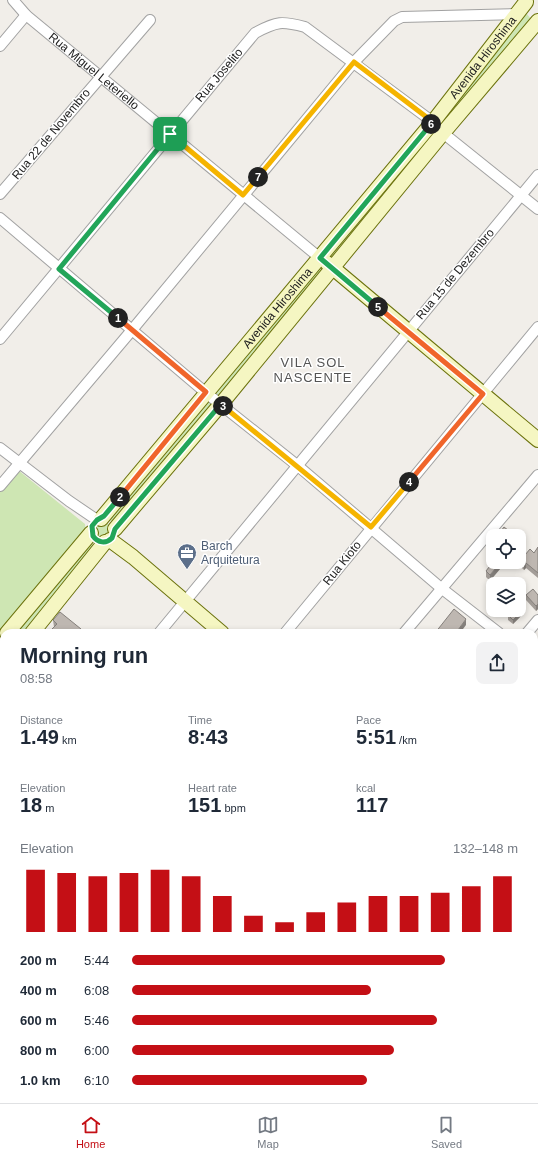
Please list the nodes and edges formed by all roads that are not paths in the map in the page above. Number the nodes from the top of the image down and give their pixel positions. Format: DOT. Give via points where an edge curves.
graph roads {
  1 [pos="13,0"];
  2 [pos="526,1"];
  3 [pos="21,8"];
  4 [pos="518,14"];
  5 [pos="150,20"];
  6 [pos="538,20"];
  7 [pos="0,46"];
  8 [pos="354,62"];
  9 [pos="101,76"];
  10 [pos="433,122"];
  11 [pos="444,133"];
  12 [pos="170,134"];
  13 [pos="538,175"];
  14 [pos="0,194"];
  15 [pos="243,195"];
  16 [pos="521,195"];
  17 [pos="538,209"];
  18 [pos="0,218"];
  19 [pos="320,258"];
  20 [pos="59,269"];
  21 [pos="333,269"];
  22 [pos="538,327"];
  23 [pos="132,330"];
  24 [pos="408,332"];
  25 [pos="0,339"];
  26 [pos="206,392"];
  27 [pos="483,394"];
  28 [pos="221,404"];
  29 [pos="538,440"];
  30 [pos="0,448"];
  31 [pos="19,464"];
  32 [pos="298,466"];
  33 [pos="538,475"];
  34 [pos="0,486"];
  35 [pos="95,524"];
  36 [pos="371,527"];
  37 [pos="111,536"];
  38 [pos="441,588"];
  39 [pos="184,603"];
  40 [pos="538,620"];
  41 [pos="10,629"];
  42 [pos="35,629"];
  43 [pos="162,629"];
  44 [pos="217,629"];
  45 [pos="288,629"];
  46 [pos="407,629"];
  47 [pos="494,629"];
  48 [pos="530,629"];
  1 -- 3 [label="street, Rua Miguel Leteriello"];
  2 -- 4 [label="main road, Avenida Hiroshima"];
  2 -- 6 [label="main road"];
  3 -- 7 [label="street"];
  3 -- 9 [label="street, Rua Miguel Leteriello"];
  4 -- 8 [label="street" via="402,17 394,21"];
  4 -- 10 [label="main road, Avenida Hiroshima"];
  5 -- 9 [label="street, Rua 22 de Novembro"];
  6 -- 11 [label="main road, Avenida Hiroshima"];
  8 -- 10 [label="street"];
  8 -- 12 [label="street, Rua Joselito" via="305,27 286,22 270,25 255,33"];
  8 -- 15 [label="street"];
  9 -- 12 [label="street, Rua Miguel Leteriello"];
  9 -- 14 [label="street, Rua 22 de Novembro"];
  10 -- 19 [label="main road, Avenida Hiroshima"];
  11 -- 16 [label="street"];
  11 -- 21 [label="main road, Avenida Hiroshima"];
  12 -- 15 [label="street, Rua Miguel Leteriello"];
  12 -- 20 [label="street, Rua Joselito"];
  13 -- 16 [label="street, Rua 15 de Dezembro"];
  15 -- 19 [label="street, Rua Miguel Leteriello"];
  15 -- 23 [label="street"];
  16 -- 17 [label="street"];
  16 -- 24 [label="street, Rua 15 de Dezembro"];
  18 -- 20 [label="street"];
  19 -- 21 [label="main road, Rua Miguel Leteriello"];
  19 -- 26 [label="main road, Avenida Hiroshima"];
  20 -- 23 [label="street"];
  20 -- 25 [label="street, Rua Joselito"];
  21 -- 24 [label="main road, Rua Miguel Leteriello"];
  21 -- 28 [label="main road, Avenida Hiroshima"];
  22 -- 27 [label="street, Rua Kioto"];
  23 -- 26 [label="street"];
  23 -- 31 [label="street"];
  24 -- 27 [label="main road, Rua Miguel Leteriello"];
  24 -- 32 [label="street, Rua 15 de Dezembro"];
  26 -- 28 [label="street"];
  26 -- 35 [label="main road, Avenida Hiroshima"];
  27 -- 29 [label="main road, Rua Miguel Leteriello"];
  27 -- 36 [label="street, Rua Kioto"];
  28 -- 32 [label="street"];
  28 -- 37 [label="main road, Avenida Hiroshima"];
  30 -- 31 [label="street"];
  31 -- 34 [label="street"];
  31 -- 35 [label="street"];
  32 -- 36 [label="street"];
  32 -- 39 [label="street, Rua 15 de Dezembro"];
  33 -- 38 [label="street"];
  35 -- 37 [label="main road" via="108,520"];
  35 -- 37 [label="main road" via="98,541"];
  35 -- 41 [label="main road, Avenida Hiroshima"];
  36 -- 38 [label="street"];
  36 -- 45 [label="street, Rua Kioto"];
  37 -- 39 [label="main road"];
  37 -- 42 [label="main road, Avenida Hiroshima"];
  38 -- 46 [label="street"];
  38 -- 47 [label="street"];
  39 -- 43 [label="street, Rua 15 de Dezembro"];
  39 -- 44 [label="main road"];
  40 -- 48 [label="street"];
}
